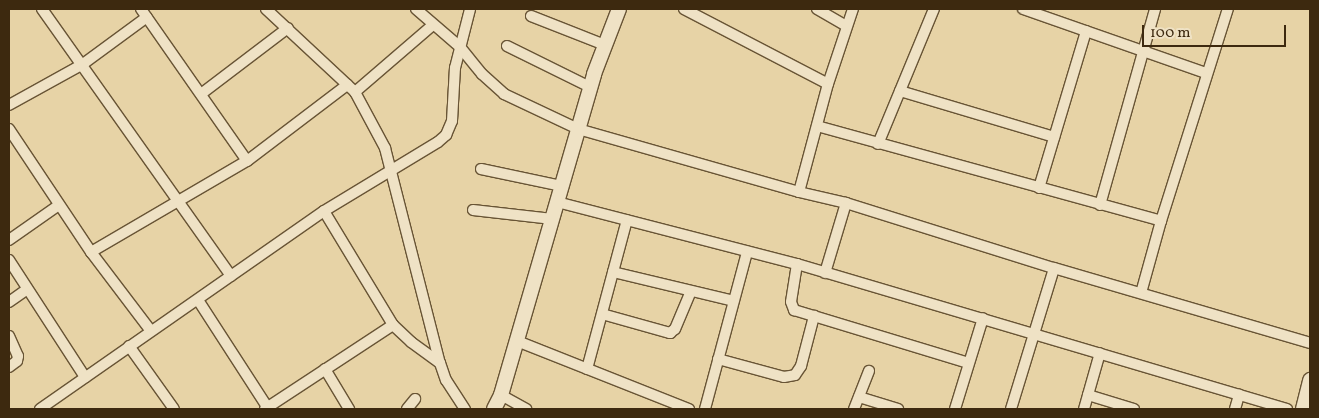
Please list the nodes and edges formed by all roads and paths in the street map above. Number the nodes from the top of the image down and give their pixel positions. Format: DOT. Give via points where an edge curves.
graph roads {
  1 [pos="42,9"];
  2 [pos="266,9"];
  3 [pos="416,9"];
  4 [pos="470,9"];
  5 [pos="619,9"];
  6 [pos="817,9"];
  7 [pos="853,9"];
  8 [pos="934,9"];
  9 [pos="1023,9"];
  10 [pos="1155,9"];
  11 [pos="1228,9"];
  12 [pos="690,10"];
  13 [pos="144,13"];
  14 [pos="531,16"];
  15 [pos="433,25"];
  16 [pos="847,26"];
  17 [pos="288,28"];
  18 [pos="1086,31"];
  19 [pos="605,45"];
  20 [pos="507,46"];
  21 [pos="460,47"];
  22 [pos="1145,52"];
  23 [pos="83,64"];
  24 [pos="1206,74"];
  25 [pos="828,84"];
  26 [pos="347,85"];
  27 [pos="590,87"];
  28 [pos="900,91"];
  29 [pos="355,92"];
  30 [pos="201,94"];
  31 [pos="9,105"];
  32 [pos="816,126"];
  33 [pos="9,129"];
  34 [pos="578,129"];
  35 [pos="1054,137"];
  36 [pos="878,144"];
  37 [pos="247,161"];
  38 [pos="481,169"];
  39 [pos="392,170"];
  40 [pos="562,186"];
  41 [pos="1039,188"];
  42 [pos="799,192"];
  43 [pos="178,201"];
  44 [pos="557,202"];
  45 [pos="846,203"];
  46 [pos="59,205"];
  47 [pos="1100,205"];
  48 [pos="473,210"];
  49 [pos="324,211"];
  50 [pos="552,219"];
  51 [pos="627,220"];
  52 [pos="1161,221"];
  53 [pos="9,240"];
  54 [pos="90,252"];
  55 [pos="747,252"];
  56 [pos="9,260"];
  57 [pos="797,264"];
  58 [pos="1054,268"];
  59 [pos="613,272"];
  60 [pos="825,273"];
  61 [pos="231,276"];
  62 [pos="26,290"];
  63 [pos="691,291"];
  64 [pos="1141,293"];
  65 [pos="198,300"];
  66 [pos="734,301"];
  67 [pos="9,302"];
  68 [pos="602,314"];
  69 [pos="814,316"];
  70 [pos="983,318"];
  71 [pos="393,325"];
  72 [pos="151,331"];
  73 [pos="1034,332"];
  74 [pos="9,336"];
  75 [pos="517,341"];
  76 [pos="1310,342"];
  77 [pos="129,346"];
  78 [pos="1100,352"];
  79 [pos="718,359"];
  80 [pos="968,363"];
  81 [pos="440,364"];
  82 [pos="9,368"];
  83 [pos="325,369"];
  84 [pos="587,369"];
  85 [pos="869,371"];
  86 [pos="86,377"];
  87 [pos="1310,380"];
  88 [pos="502,395"];
  89 [pos="1088,395"];
  90 [pos="1239,395"];
  91 [pos="859,397"];
  92 [pos="415,399"];
  93 [pos="462,405"];
  94 [pos="270,408"];
  95 [pos="40,409"];
  96 [pos="174,409"];
  97 [pos="350,409"];
  98 [pos="407,409"];
  99 [pos="494,409"];
  100 [pos="526,409"];
  101 [pos="690,409"];
  102 [pos="705,409"];
  103 [pos="854,409"];
  104 [pos="898,409"];
  105 [pos="955,409"];
  106 [pos="1011,409"];
  107 [pos="1084,409"];
  108 [pos="1133,409"];
  109 [pos="1235,409"];
  110 [pos="1288,409"];
  111 [pos="1303,409"];
  1 -- 23 [label="street"];
  2 -- 17 [label="street"];
  3 -- 15 [label="street"];
  4 -- 21 [label="street"];
  5 -- 19 [label="street"];
  6 -- 16 [label="street"];
  7 -- 16 [label="street"];
  8 -- 28 [label="street"];
  9 -- 18 [label="street"];
  10 -- 22 [label="street"];
  11 -- 24 [label="street"];
  12 -- 25 [label="street"];
  13 -- 23 [label="street"];
  13 -- 30 [label="street"];
  14 -- 19 [label="street"];
  15 -- 21 [label="street"];
  15 -- 29 [label="street"];
  16 -- 25 [label="street"];
  17 -- 26 [label="street"];
  17 -- 30 [label="street"];
  18 -- 22 [label="street"];
  18 -- 35 [label="street"];
  19 -- 27 [label="street"];
  20 -- 27 [label="street"];
  21 -- 34 [label="street" via="504,94"];
  21 -- 39 [label="street" via="450,128 438,142"];
  22 -- 24 [label="street"];
  22 -- 47 [label="street"];
  23 -- 31 [label="street"];
  23 -- 43 [label="street"];
  24 -- 52 [label="street"];
  25 -- 32 [label="street"];
  26 -- 29 [label="street"];
  26 -- 37 [label="street"];
  27 -- 34 [label="street"];
  28 -- 35 [label="street"];
  28 -- 36 [label="street"];
  29 -- 39 [label="street" via="385,148"];
  30 -- 37 [label="street"];
  32 -- 36 [label="street"];
  32 -- 42 [label="street"];
  33 -- 46 [label="street"];
  34 -- 40 [label="street"];
  34 -- 42 [label="street"];
  35 -- 41 [label="street"];
  36 -- 41 [label="street"];
  37 -- 43 [label="street"];
  38 -- 40 [label="street"];
  39 -- 49 [label="street"];
  39 -- 81 [label="street"];
  40 -- 44 [label="street"];
  41 -- 47 [label="street"];
  42 -- 45 [label="street"];
  43 -- 54 [label="street"];
  43 -- 61 [label="street"];
  44 -- 50 [label="street"];
  44 -- 51 [label="street"];
  45 -- 58 [label="street"];
  45 -- 60 [label="street"];
  46 -- 53 [label="street"];
  46 -- 54 [label="street"];
  47 -- 52 [label="street"];
  48 -- 50 [label="street"];
  49 -- 61 [label="street"];
  49 -- 71 [label="street"];
  50 -- 75 [label="street"];
  51 -- 55 [label="street"];
  51 -- 59 [label="street"];
  52 -- 64 [label="street"];
  54 -- 72 [label="street"];
  55 -- 57 [label="street"];
  55 -- 66 [label="street"];
  56 -- 62 [label="street"];
  57 -- 60 [label="street"];
  57 -- 69 [label="street" via="791,305 794,310"];
  58 -- 64 [label="street"];
  58 -- 73 [label="street"];
  59 -- 63 [label="street"];
  59 -- 68 [label="street"];
  60 -- 70 [label="street"];
  61 -- 65 [label="street"];
  62 -- 67 [label="street"];
  62 -- 86 [label="street"];
  63 -- 66 [label="street"];
  63 -- 68 [label="street" via="675,329 670,333"];
  64 -- 76 [label="street"];
  65 -- 72 [label="street"];
  65 -- 94 [label="street"];
  66 -- 79 [label="street"];
  68 -- 84 [label="street"];
  69 -- 79 [label="street" via="801,366 794,375 784,377"];
  69 -- 80 [label="street"];
  70 -- 73 [label="street"];
  70 -- 80 [label="street"];
  71 -- 81 [label="street"];
  71 -- 83 [label="street"];
  72 -- 77 [label="street"];
  73 -- 78 [label="street"];
  73 -- 106 [label="street"];
  74 -- 82 [label="street" via="18,356"];
  75 -- 84 [label="street"];
  75 -- 88 [label="street"];
  77 -- 86 [label="street"];
  77 -- 96 [label="street"];
  78 -- 89 [label="street"];
  78 -- 90 [label="street"];
  79 -- 102 [label="street"];
  80 -- 105 [label="street"];
  81 -- 93 [label="street"];
  83 -- 94 [label="street"];
  83 -- 97 [label="street"];
  84 -- 101 [label="street"];
  85 -- 91 [label="street"];
  86 -- 95 [label="street"];
  87 -- 111 [label="street"];
  88 -- 99 [label="street"];
  88 -- 100 [label="street"];
  89 -- 107 [label="street"];
  89 -- 108 [label="street"];
  90 -- 109 [label="street"];
  90 -- 110 [label="street"];
  91 -- 103 [label="street"];
  91 -- 104 [label="street"];
  92 -- 98 [label="street"];
}
